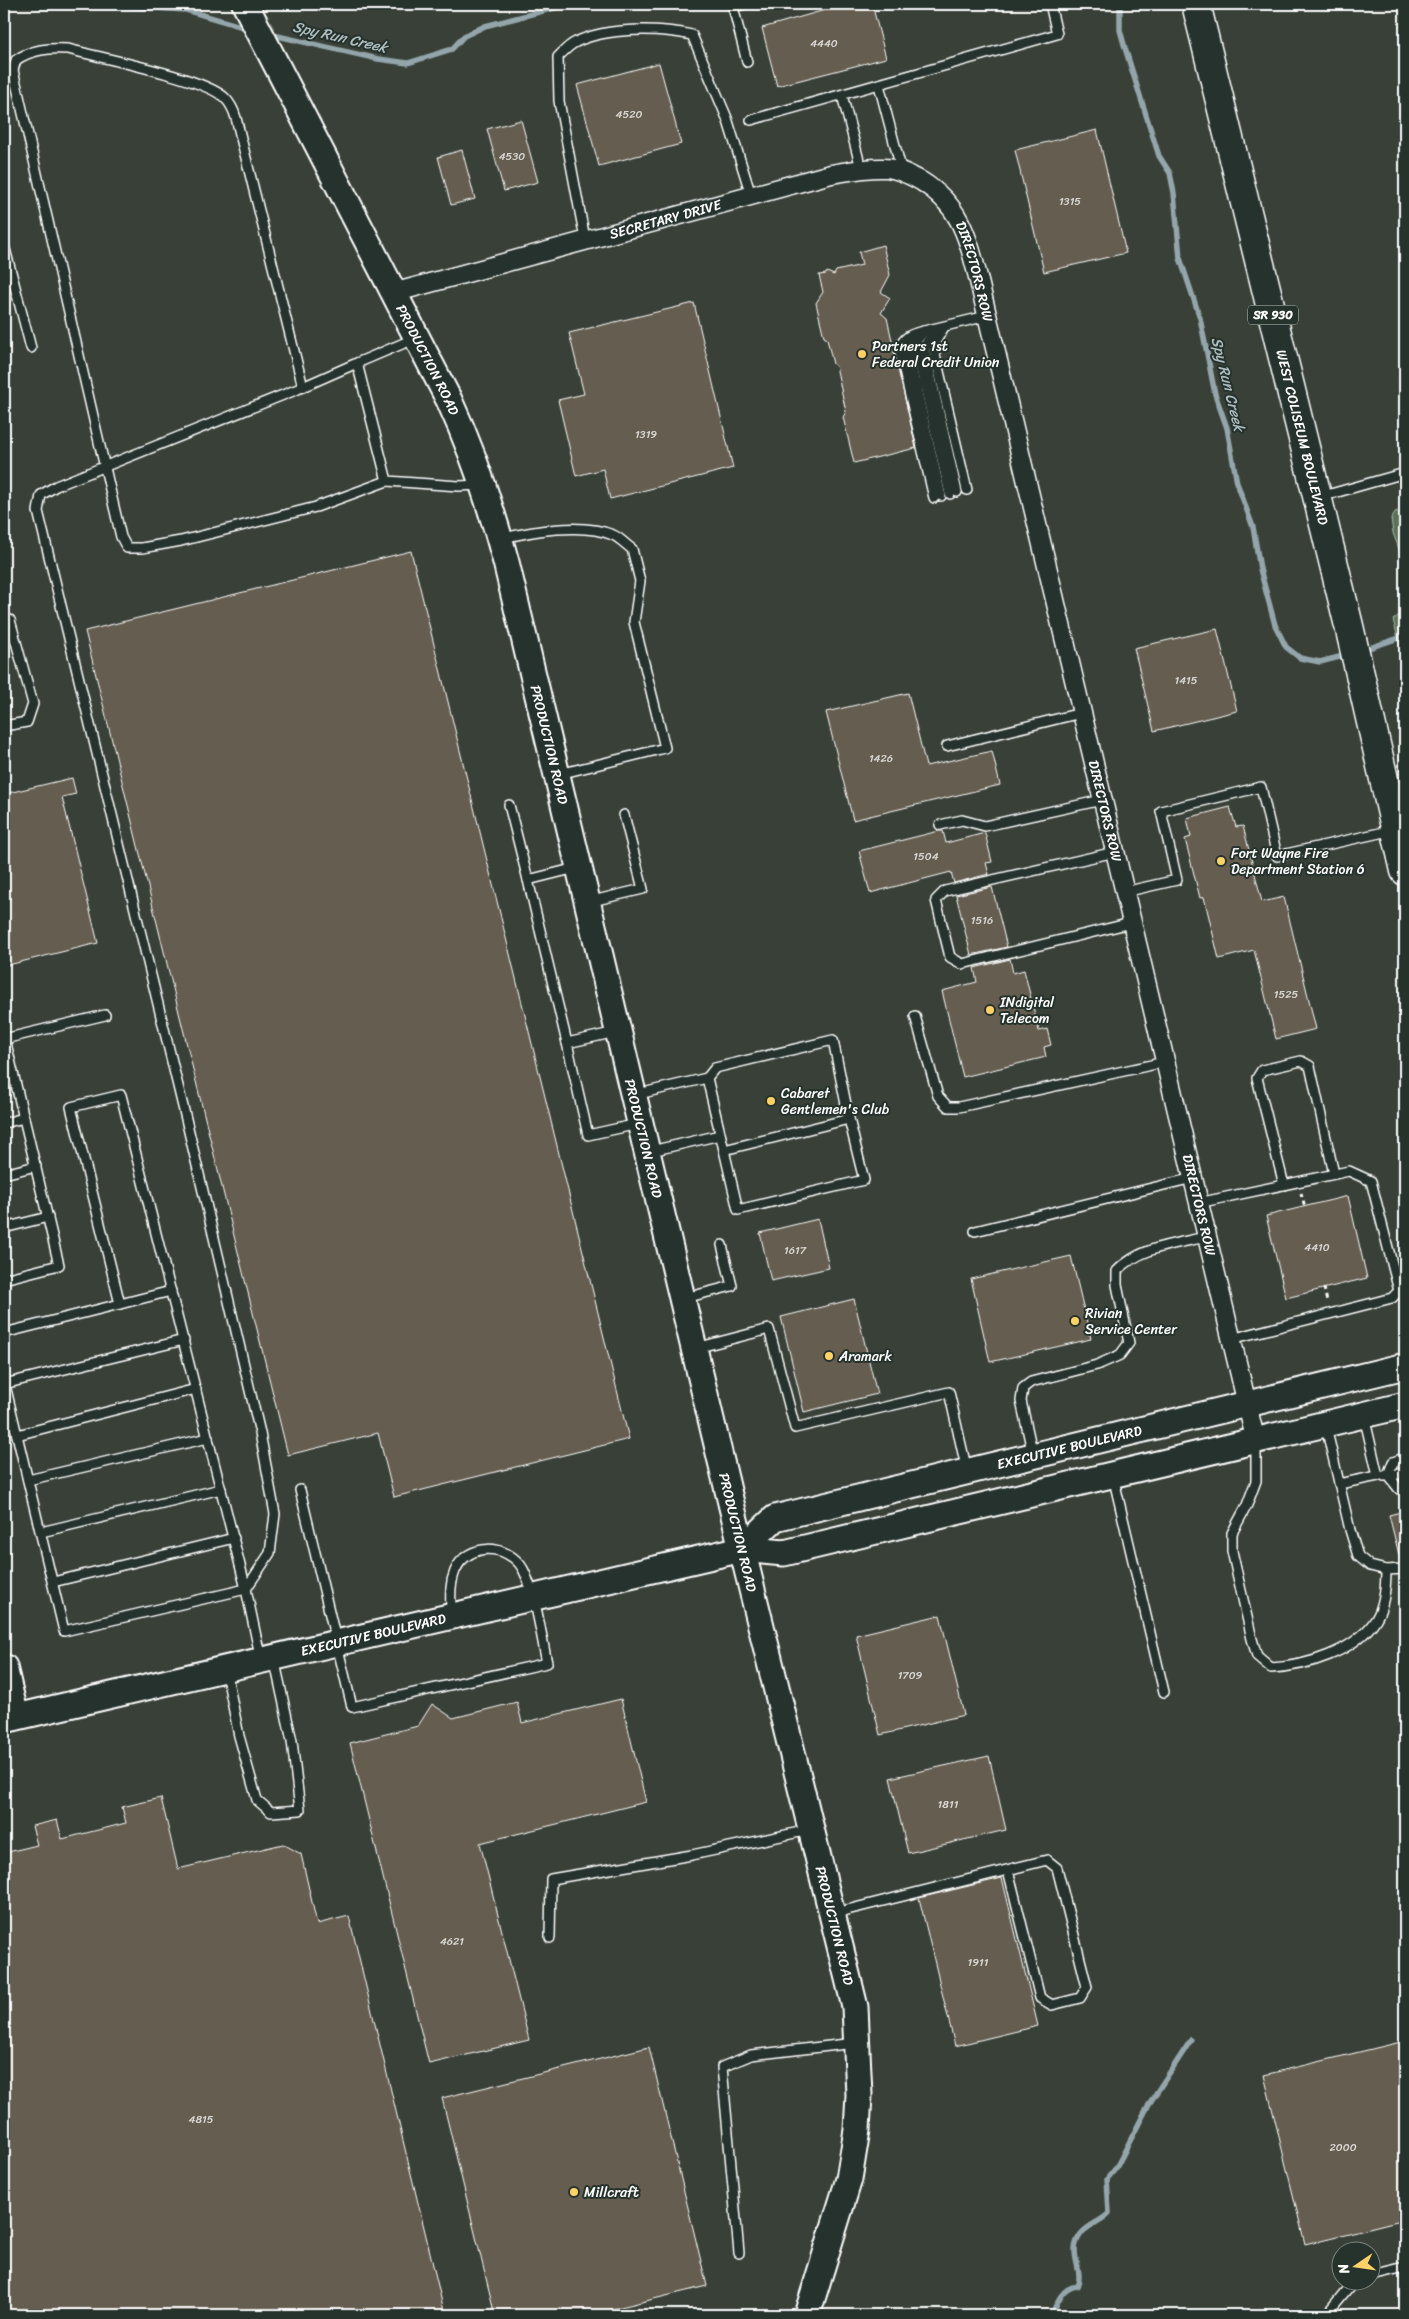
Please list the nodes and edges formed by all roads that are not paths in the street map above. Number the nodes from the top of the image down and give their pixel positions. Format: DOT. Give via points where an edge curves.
graph roads {
  1 [pos="245,4"];
  2 [pos="746,4"];
  3 [pos="1050,4"];
  4 [pos="1196,4"];
  5 [pos="747,62"];
  6 [pos="879,85"];
  7 [pos="842,95"];
  8 [pos="751,120"];
  9 [pos="861,168"];
  10 [pos="902,172"];
  11 [pos="936,190"];
  12 [pos="751,195"];
  13 [pos="585,240"];
  14 [pos="4,245"];
  15 [pos="394,293"];
  16 [pos="987,316"];
  17 [pos="939,328"];
  18 [pos="921,332"];
  19 [pos="416,338"];
  20 [pos="30,348"];
  21 [pos="357,363"];
  22 [pos="303,387"];
  23 [pos="104,466"];
  24 [pos="1405,473"];
  25 [pos="387,480"];
  26 [pos="483,485"];
  27 [pos="968,490"];
  28 [pos="945,495"];
  29 [pos="1318,498"];
  30 [pos="500,539"];
  31 [pos="4,618"];
  32 [pos="1081,713"];
  33 [pos="4,726"];
  34 [pos="947,746"];
  35 [pos="557,775"];
  36 [pos="1102,800"];
  37 [pos="509,805"];
  38 [pos="624,815"];
  39 [pos="940,825"];
  40 [pos="1396,829"];
  41 [pos="1114,852"];
  42 [pos="579,867"];
  43 [pos="1405,871"];
  44 [pos="528,880"];
  45 [pos="1124,892"];
  46 [pos="587,902"];
  47 [pos="1131,923"];
  48 [pos="105,1015"];
  49 [pos="915,1016"];
  50 [pos="618,1032"];
  51 [pos="4,1039"];
  52 [pos="567,1043"];
  53 [pos="1165,1062"];
  54 [pos="707,1078"];
  55 [pos="634,1095"];
  56 [pos="24,1118"];
  57 [pos="848,1119"];
  58 [pos="4,1123"];
  59 [pos="640,1123"];
  60 [pos="720,1135"];
  61 [pos="724,1150"];
  62 [pos="647,1152"];
  63 [pos="36,1166"];
  64 [pos="4,1174"];
  65 [pos="1334,1174"];
  66 [pos="1192,1178"];
  67 [pos="1284,1185"];
  68 [pos="1198,1203"];
  69 [pos="48,1217"];
  70 [pos="4,1228"];
  71 [pos="975,1231"];
  72 [pos="1206,1237"];
  73 [pos="722,1245"];
  74 [pos="4,1279"];
  75 [pos="171,1291"];
  76 [pos="682,1298"];
  77 [pos="120,1304"];
  78 [pos="4,1333"];
  79 [pos="1231,1339"];
  80 [pos="184,1340"];
  81 [pos="694,1348"];
  82 [pos="1405,1366"];
  83 [pos="4,1382"];
  84 [pos="196,1390"];
  85 [pos="1246,1404"];
  86 [pos="1405,1405"];
  87 [pos="1364,1415"];
  88 [pos="1325,1425"];
  89 [pos="17,1434"];
  90 [pos="208,1438"];
  91 [pos="1256,1442"];
  92 [pos="1033,1456"];
  93 [pos="1401,1459"];
  94 [pos="967,1472"];
  95 [pos="1404,1473"];
  96 [pos="1113,1475"];
  97 [pos="1383,1476"];
  98 [pos="28,1480"];
  99 [pos="1339,1484"];
  100 [pos="1405,1488"];
  101 [pos="221,1489"];
  102 [pos="300,1490"];
  103 [pos="41,1532"];
  104 [pos="234,1538"];
  105 [pos="742,1549"];
  106 [pos="1405,1569"];
  107 [pos="1386,1570"];
  108 [pos="53,1582"];
  109 [pos="246,1590"];
  110 [pos="532,1598"];
  111 [pos="451,1616"];
  112 [pos="336,1643"];
  113 [pos="267,1659"];
  114 [pos="4,1668"];
  115 [pos="225,1668"];
  116 [pos="1164,1692"];
  117 [pos="10,1718"];
  118 [pos="812,1830"];
  119 [pos="1008,1870"];
  120 [pos="832,1914"];
  121 [pos="550,1938"];
  122 [pos="858,2043"];
  123 [pos="739,2253"];
  124 [pos="1405,2267"];
  125 [pos="1382,2273"];
  126 [pos="1344,2292"];
  127 [pos="808,2315"];
  128 [pos="1331,2315"];
  1 -- 15 [label="street, PRODUCTION ROAD"];
  2 -- 5 [label="lane" via="732,7"];
  3 -- 6 [label="lane" via="1058,34"];
  4 -- 29 [label="highway, WEST COLISEUM BOULEVARD / SR 930"];
  6 -- 7 [label="lane"];
  6 -- 10 [label="lane"];
  7 -- 8 [label="lane"];
  7 -- 9 [label="lane"];
  9 -- 10 [label="street, SECRETARY DRIVE" via="887,168"];
  9 -- 12 [label="street, SECRETARY DRIVE"];
  10 -- 11 [label="street, SECRETARY DRIVE"];
  11 -- 16 [label="street, DIRECTORS ROW" via="956,214 968,240"];
  12 -- 13 [label="street, SECRETARY DRIVE"];
  12 -- 13 [label="lane" via="727,118 692,35 667,30 598,34 574,42 558,57 559,101"];
  13 -- 15 [label="street, SECRETARY DRIVE"];
  14 -- 20 [label="lane"];
  15 -- 19 [label="street, PRODUCTION ROAD"];
  16 -- 17 [label="lane"];
  16 -- 32 [label="street, DIRECTORS ROW"];
  17 -- 18 [label="lane"];
  17 -- 27 [label="lane" via="933,346"];
  17 -- 28 [label="lane" via="924,347"];
  18 -- 28 [label="lane" via="916,348"];
  18 -- 28 [label="lane" via="902,340 899,349"];
  19 -- 21 [label="lane"];
  19 -- 26 [label="street, PRODUCTION ROAD" via="465,435"];
  21 -- 22 [label="lane"];
  21 -- 25 [label="lane"];
  22 -- 23 [label="lane"];
  22 -- 23 [label="lane" via="236,118 225,98 188,81 68,49 49,48 23,55 16,60 13,70"];
  23 -- 25 [label="lane" via="121,537 128,548 181,541 316,507"];
  23 -- 109 [label="lane" via="41,495 38,511 260,1433 275,1514 270,1553"];
  24 -- 29 [label="lane"];
  25 -- 26 [label="lane"];
  26 -- 30 [label="street, PRODUCTION ROAD"];
  29 -- 40 [label="highway, WEST COLISEUM BOULEVARD / SR 930"];
  30 -- 35 [label="street, PRODUCTION ROAD"];
  30 -- 35 [label="lane" via="539,531 590,529 613,535 632,549 640,581 634,622 665,748"];
  31 -- 33 [label="lane" via="10,620 33,704 27,722"];
  32 -- 34 [label="lane"];
  32 -- 36 [label="street, DIRECTORS ROW"];
  35 -- 42 [label="street, PRODUCTION ROAD"];
  36 -- 39 [label="lane" via="985,826 962,820"];
  36 -- 41 [label="street, DIRECTORS ROW"];
  37 -- 44 [label="lane"];
  38 -- 46 [label="lane" via="643,889"];
  40 -- 43 [label="highway, WEST COLISEUM BOULEVARD / SR 930"];
  40 -- 45 [label="lane" via="1277,856 1261,787 1161,811 1177,880"];
  41 -- 45 [label="street, DIRECTORS ROW"];
  41 -- 47 [label="lane" via="945,891 936,900 950,957 962,964"];
  42 -- 44 [label="lane"];
  42 -- 46 [label="street, PRODUCTION ROAD"];
  44 -- 52 [label="lane"];
  45 -- 47 [label="street, DIRECTORS ROW"];
  46 -- 50 [label="street, PRODUCTION ROAD"];
  47 -- 53 [label="street, DIRECTORS ROW"];
  48 -- 51 [label="lane"];
  49 -- 53 [label="lane" via="938,1096 948,1107"];
  50 -- 52 [label="lane"];
  50 -- 55 [label="street, PRODUCTION ROAD"];
  51 -- 56 [label="lane"];
  52 -- 59 [label="lane" via="588,1135"];
  53 -- 66 [label="street, DIRECTORS ROW"];
  54 -- 55 [label="lane"];
  54 -- 57 [label="lane" via="716,1068 833,1040"];
  54 -- 60 [label="lane"];
  55 -- 59 [label="street, PRODUCTION ROAD"];
  56 -- 58 [label="lane"];
  56 -- 63 [label="lane"];
  57 -- 61 [label="lane"];
  57 -- 61 [label="lane" via="864,1180 738,1210"];
  59 -- 62 [label="street, PRODUCTION ROAD"];
  60 -- 61 [label="lane"];
  60 -- 62 [label="lane"];
  62 -- 76 [label="street, PRODUCTION ROAD"];
  63 -- 64 [label="lane"];
  63 -- 69 [label="lane"];
  65 -- 67 [label="lane"];
  65 -- 67 [label="lane" via="1310,1066 1301,1061 1262,1070 1257,1078"];
  65 -- 79 [label="lane" via="1349,1171 1371,1181 1399,1291 1392,1298"];
  66 -- 68 [label="street, DIRECTORS ROW"];
  66 -- 71 [label="lane"];
  67 -- 68 [label="lane"];
  68 -- 72 [label="street, DIRECTORS ROW"];
  69 -- 70 [label="lane"];
  69 -- 74 [label="lane" via="59,1265"];
  72 -- 79 [label="street, DIRECTORS ROW"];
  72 -- 92 [label="lane" via="1142,1253 1127,1261 1118,1271 1117,1285 1129,1343 1120,1355 1097,1365 1031,1382 1023,1388 1021,1401"];
  73 -- 76 [label="lane" via="732,1286"];
  75 -- 77 [label="lane"];
  75 -- 77 [label="lane" via="121,1095 71,1107"];
  75 -- 80 [label="lane"];
  76 -- 81 [label="street, PRODUCTION ROAD"];
  77 -- 78 [label="lane"];
  79 -- 85 [label="street, DIRECTORS ROW"];
  80 -- 83 [label="lane"];
  80 -- 84 [label="lane"];
  81 -- 94 [label="lane" via="769,1329 795,1428 948,1392"];
  81 -- 105 [label="street, PRODUCTION ROAD"];
  82 -- 85 [label="street, EXECUTIVE BOULEVARD"];
  83 -- 89 [label="lane"];
  84 -- 89 [label="lane"];
  84 -- 90 [label="lane"];
  85 -- 91 [label="street, DIRECTORS ROW"];
  85 -- 92 [label="street, EXECUTIVE BOULEVARD"];
  86 -- 87 [label="street, EXECUTIVE BOULEVARD"];
  87 -- 88 [label="street, EXECUTIVE BOULEVARD"];
  87 -- 97 [label="lane"];
  88 -- 91 [label="street, EXECUTIVE BOULEVARD"];
  88 -- 99 [label="lane"];
  89 -- 98 [label="lane"];
  90 -- 98 [label="lane"];
  90 -- 101 [label="lane"];
  91 -- 96 [label="street, EXECUTIVE BOULEVARD"];
  91 -- 107 [label="lane" via="1256,1481 1232,1533 1232,1551 1258,1656 1271,1668 1290,1667 1328,1655 1356,1640 1376,1618 1386,1586"];
  92 -- 94 [label="street, EXECUTIVE BOULEVARD"];
  93 -- 97 [label="lane" via="1392,1462"];
  94 -- 105 [label="street, EXECUTIVE BOULEVARD" via="775,1518"];
  95 -- 97 [label="lane"];
  96 -- 105 [label="street, EXECUTIVE BOULEVARD" via="784,1553"];
  96 -- 116 [label="lane"];
  97 -- 99 [label="lane"];
  97 -- 100 [label="lane" via="1399,1489"];
  98 -- 103 [label="lane"];
  99 -- 107 [label="lane" via="1358,1556 1370,1566"];
  101 -- 103 [label="lane"];
  101 -- 104 [label="lane"];
  102 -- 112 [label="lane"];
  103 -- 108 [label="lane"];
  104 -- 108 [label="lane"];
  104 -- 109 [label="lane"];
  105 -- 110 [label="street, EXECUTIVE BOULEVARD"];
  105 -- 118 [label="street, PRODUCTION ROAD"];
  106 -- 107 [label="lane"];
  108 -- 109 [label="lane" via="64,1631"];
  109 -- 113 [label="lane"];
  110 -- 111 [label="street, EXECUTIVE BOULEVARD"];
  110 -- 111 [label="lane" via="522,1569 508,1553 497,1549 480,1550 465,1557 455,1571 450,1589"];
  110 -- 112 [label="lane" via="547,1663 518,1670 352,1707"];
  111 -- 112 [label="street, EXECUTIVE BOULEVARD"];
  112 -- 113 [label="street, EXECUTIVE BOULEVARD"];
  113 -- 115 [label="street, EXECUTIVE BOULEVARD"];
  113 -- 115 [label="lane" via="292,1741 300,1810 271,1812 256,1800"];
  114 -- 117 [label="street"];
  115 -- 117 [label="street, EXECUTIVE BOULEVARD"];
  118 -- 120 [label="street, PRODUCTION ROAD"];
  118 -- 121 [label="lane" via="551,1879"];
  119 -- 119 [label="lane" via="1047,1860 1057,1868 1087,1987 1080,1998 1052,2005 1040,1998"];
  119 -- 120 [label="lane"];
  120 -- 122 [label="street, PRODUCTION ROAD" via="855,2006"];
  122 -- 123 [label="lane" via="751,2055 722,2067"];
  122 -- 127 [label="street, PRODUCTION ROAD" via="859,2095 849,2178"];
  124 -- 125 [label="lane"];
  126 -- 128 [label="lane" via="1330,2310"];
}
